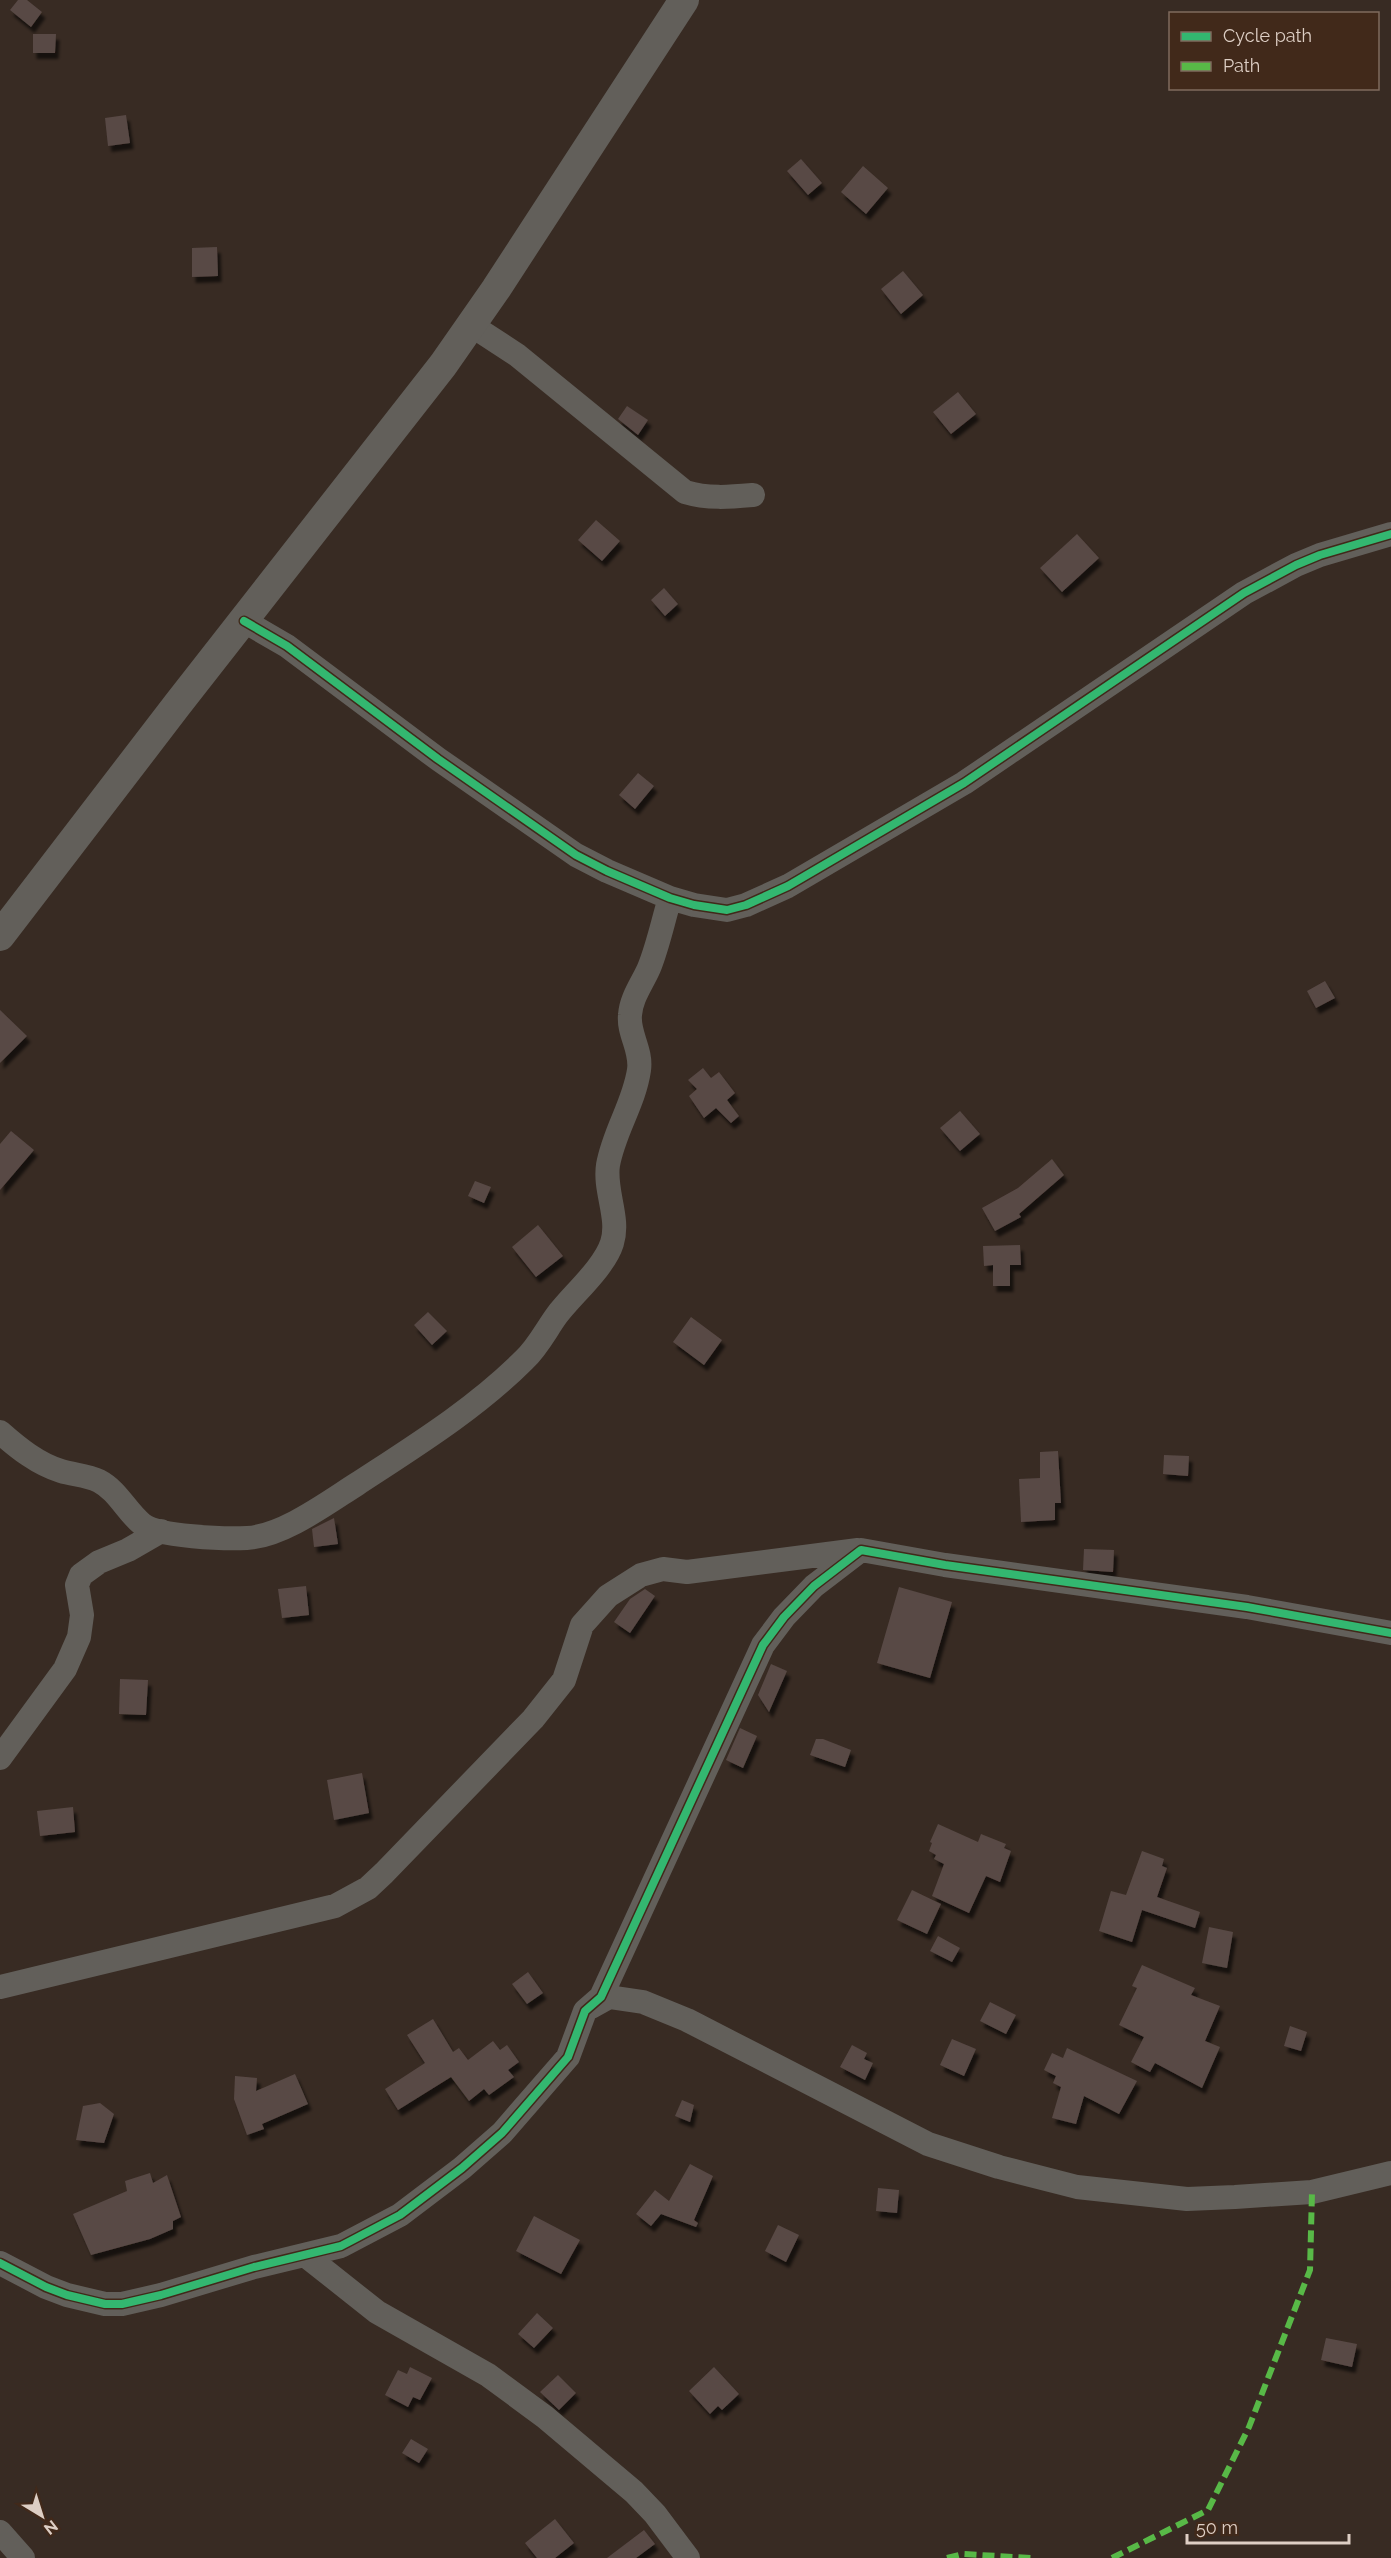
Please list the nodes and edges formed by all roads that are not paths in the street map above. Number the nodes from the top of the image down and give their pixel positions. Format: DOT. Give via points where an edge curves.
graph roads {
  1 [pos="684,0"];
  2 [pos="471,326"];
  3 [pos="753,495"];
  4 [pos="1391,534"];
  5 [pos="244,621"];
  6 [pos="669,898"];
  7 [pos="0,936"];
  8 [pos="0,1432"];
  9 [pos="161,1532"];
  10 [pos="861,1550"];
  11 [pos="1391,1633"];
  12 [pos="0,1758"];
  13 [pos="0,1987"];
  14 [pos="585,2011"];
  15 [pos="1391,2173"];
  16 [pos="305,2255"];
  17 [pos="0,2263"];
  18 [pos="0,2532"];
  19 [pos="23,2558"];
  20 [pos="688,2558"];
  1 -- 2 [label="street"];
  2 -- 3 [label="street" via="517,355 685,492 717,497"];
  2 -- 5 [label="street"];
  4 -- 6 [label="street" via="1320,555 1244,593 964,783 788,886 728,910"];
  5 -- 6 [label="street" via="287,646 438,759 576,855"];
  5 -- 7 [label="street"];
  6 -- 9 [label="street" via="653,957 631,1009 630,1029 638,1048 639,1070 629,1110 615,1134 608,1168 612,1244 527,1358 412,1448 273,1532 246,1538"];
  8 -- 9 [label="street" via="46,1466 101,1482 145,1527"];
  9 -- 12 [label="street" via="81,1575 77,1586 82,1615 74,1653"];
  10 -- 11 [label="street" via="1247,1607"];
  10 -- 13 [label="street" via="687,1572 663,1569 624,1585 608,1596 582,1626 564,1680 533,1719 384,1873 368,1888 335,1906"];
  10 -- 14 [label="street" via="814,1586 763,1645 601,1997"];
  14 -- 15 [label="street" via="609,1997 643,2002 687,2020 928,2144 1077,2187 1187,2199 1312,2192"];
  14 -- 16 [label="street" via="568,2057 502,2133 470,2161 400,2215 372,2231 341,2246"];
  16 -- 17 [label="street" via="122,2304 67,2295"];
  16 -- 20 [label="street" via="377,2312 488,2375 545,2416 634,2492"];
  18 -- 19 [label="street"];
}
